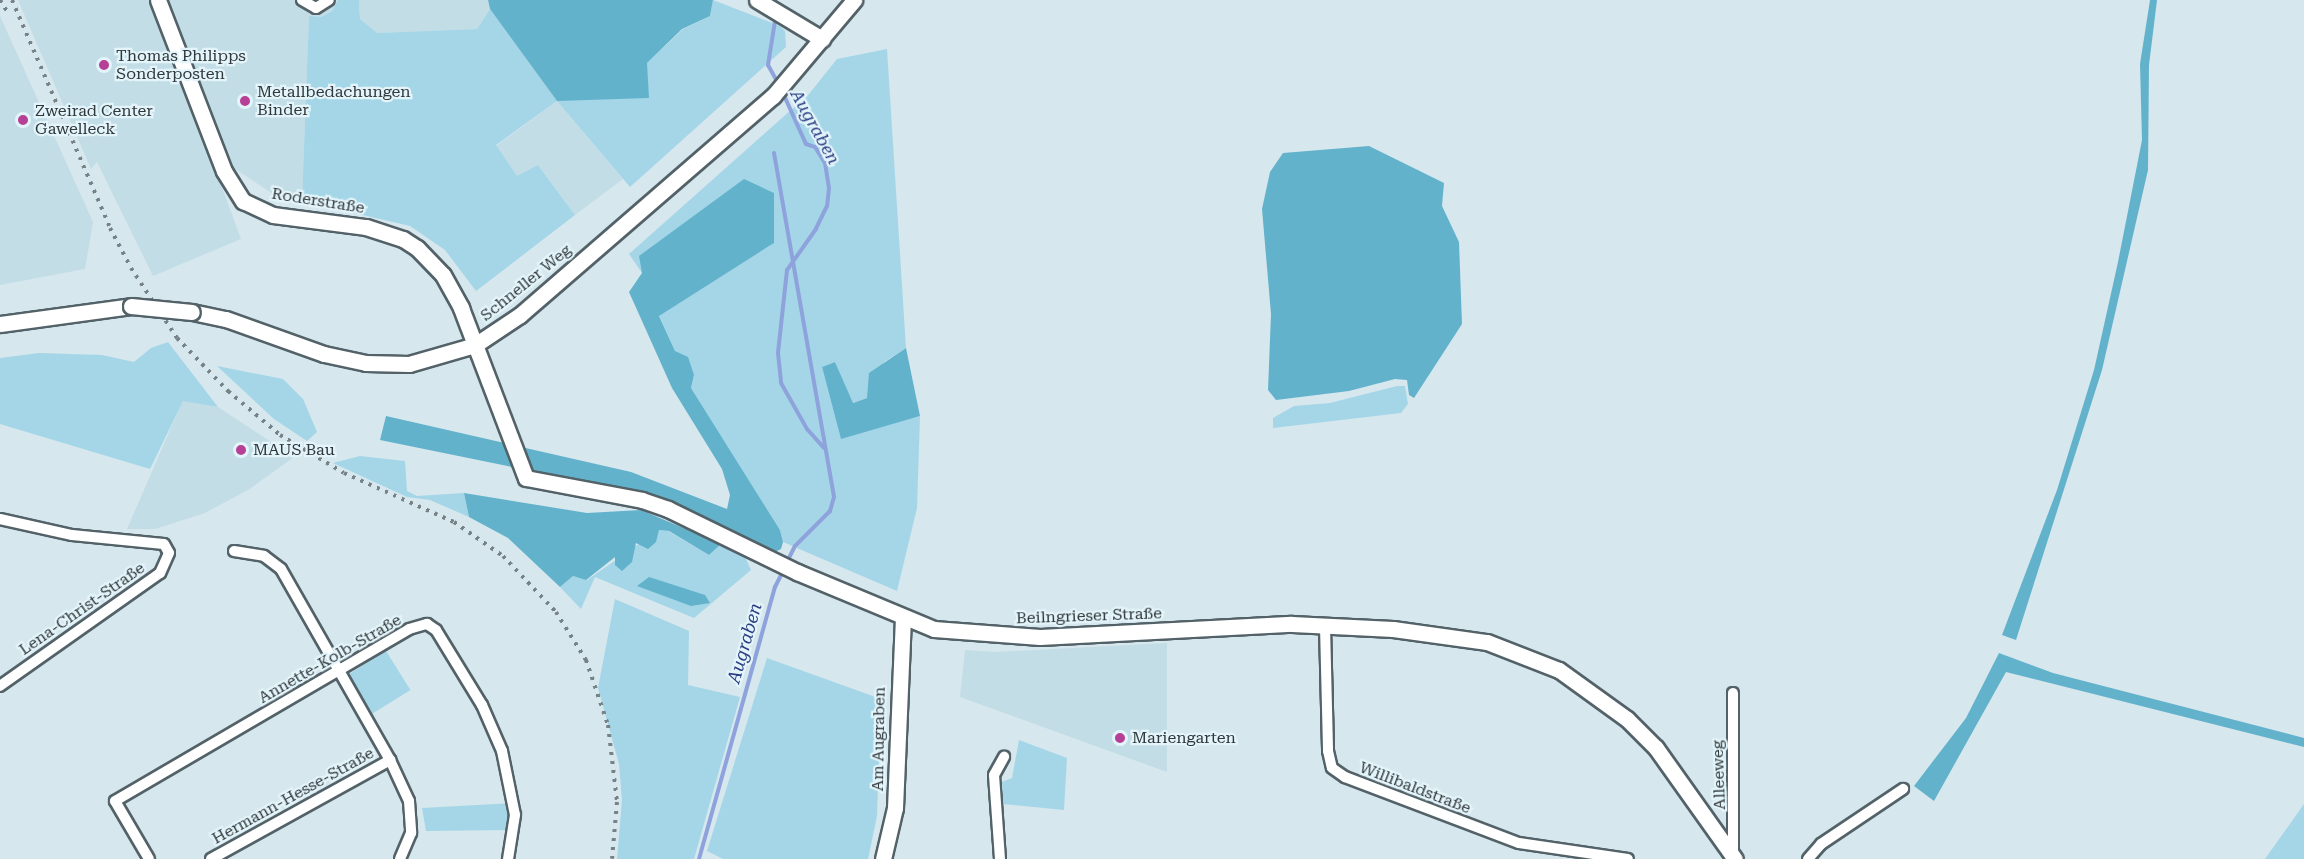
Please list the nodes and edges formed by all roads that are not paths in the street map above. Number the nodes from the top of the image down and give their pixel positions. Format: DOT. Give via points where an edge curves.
graph roads {
  1 [pos="158,0"];
  2 [pos="302,0"];
  3 [pos="329,0"];
  4 [pos="757,0"];
  5 [pos="854,0"];
  6 [pos="822,39"];
  7 [pos="0,324"];
  8 [pos="475,345"];
  9 [pos="0,519"];
  10 [pos="234,550"];
  11 [pos="903,619"];
  12 [pos="1325,626"];
  13 [pos="339,670"];
  14 [pos="0,686"];
  15 [pos="1733,693"];
  16 [pos="1004,758"];
  17 [pos="390,760"];
  18 [pos="1903,789"];
  19 [pos="1734,857"];
  20 [pos="149,859"];
  21 [pos="211,859"];
  22 [pos="400,859"];
  23 [pos="508,859"];
  24 [pos="883,859"];
  25 [pos="1000,859"];
  26 [pos="1628,859"];
  27 [pos="1808,859"];
  1 -- 8 [label="main road, Roderstraße" via="224,171 243,201 273,215 366,227 403,239 448,281"];
  2 -- 3 [label="street" via="316,8"];
  4 -- 6 [label="main road"];
  5 -- 6 [label="main road, Schneller Weg"];
  6 -- 8 [label="main road, Schneller Weg" via="773,96 520,315"];
  7 -- 8 [label="main road, Schneller Weg, bridge" via="131,306 192,312 226,319 324,354 385,365 420,362"];
  8 -- 11 [label="main road, Beilngrieser Straße" via="526,478 642,500 698,521 797,572"];
  9 -- 14 [label="street, Lena-Christ-Straße" via="72,535 161,543 168,549 167,564 160,573"];
  10 -- 13 [label="street" via="264,556 281,569"];
  11 -- 12 [label="main road, Beilngrieser Straße" via="934,629 995,636"];
  11 -- 24 [label="main road, Am Augraben" via="895,808"];
  12 -- 19 [label="main road, Beilngrieser Straße" via="1458,636 1521,653 1559,670 1602,699 1656,748"];
  12 -- 26 [label="street, Willibaldstraße" via="1328,750 1332,768 1345,777 1520,843"];
  13 -- 17 [label="street"];
  13 -- 20 [label="street, Annette-Kolb-Straße" via="115,801"];
  13 -- 23 [label="street, Annette-Kolb-Straße" via="409,629 427,624 436,630 482,705 506,761 515,815"];
  15 -- 19 [label="street, Alleeweg"];
  16 -- 25 [label="street" via="994,775"];
  17 -- 21 [label="street, Hermann-Hesse-Straße"];
  17 -- 22 [label="street" via="409,801 411,833"];
  18 -- 27 [label="street" via="1821,844"];
}
